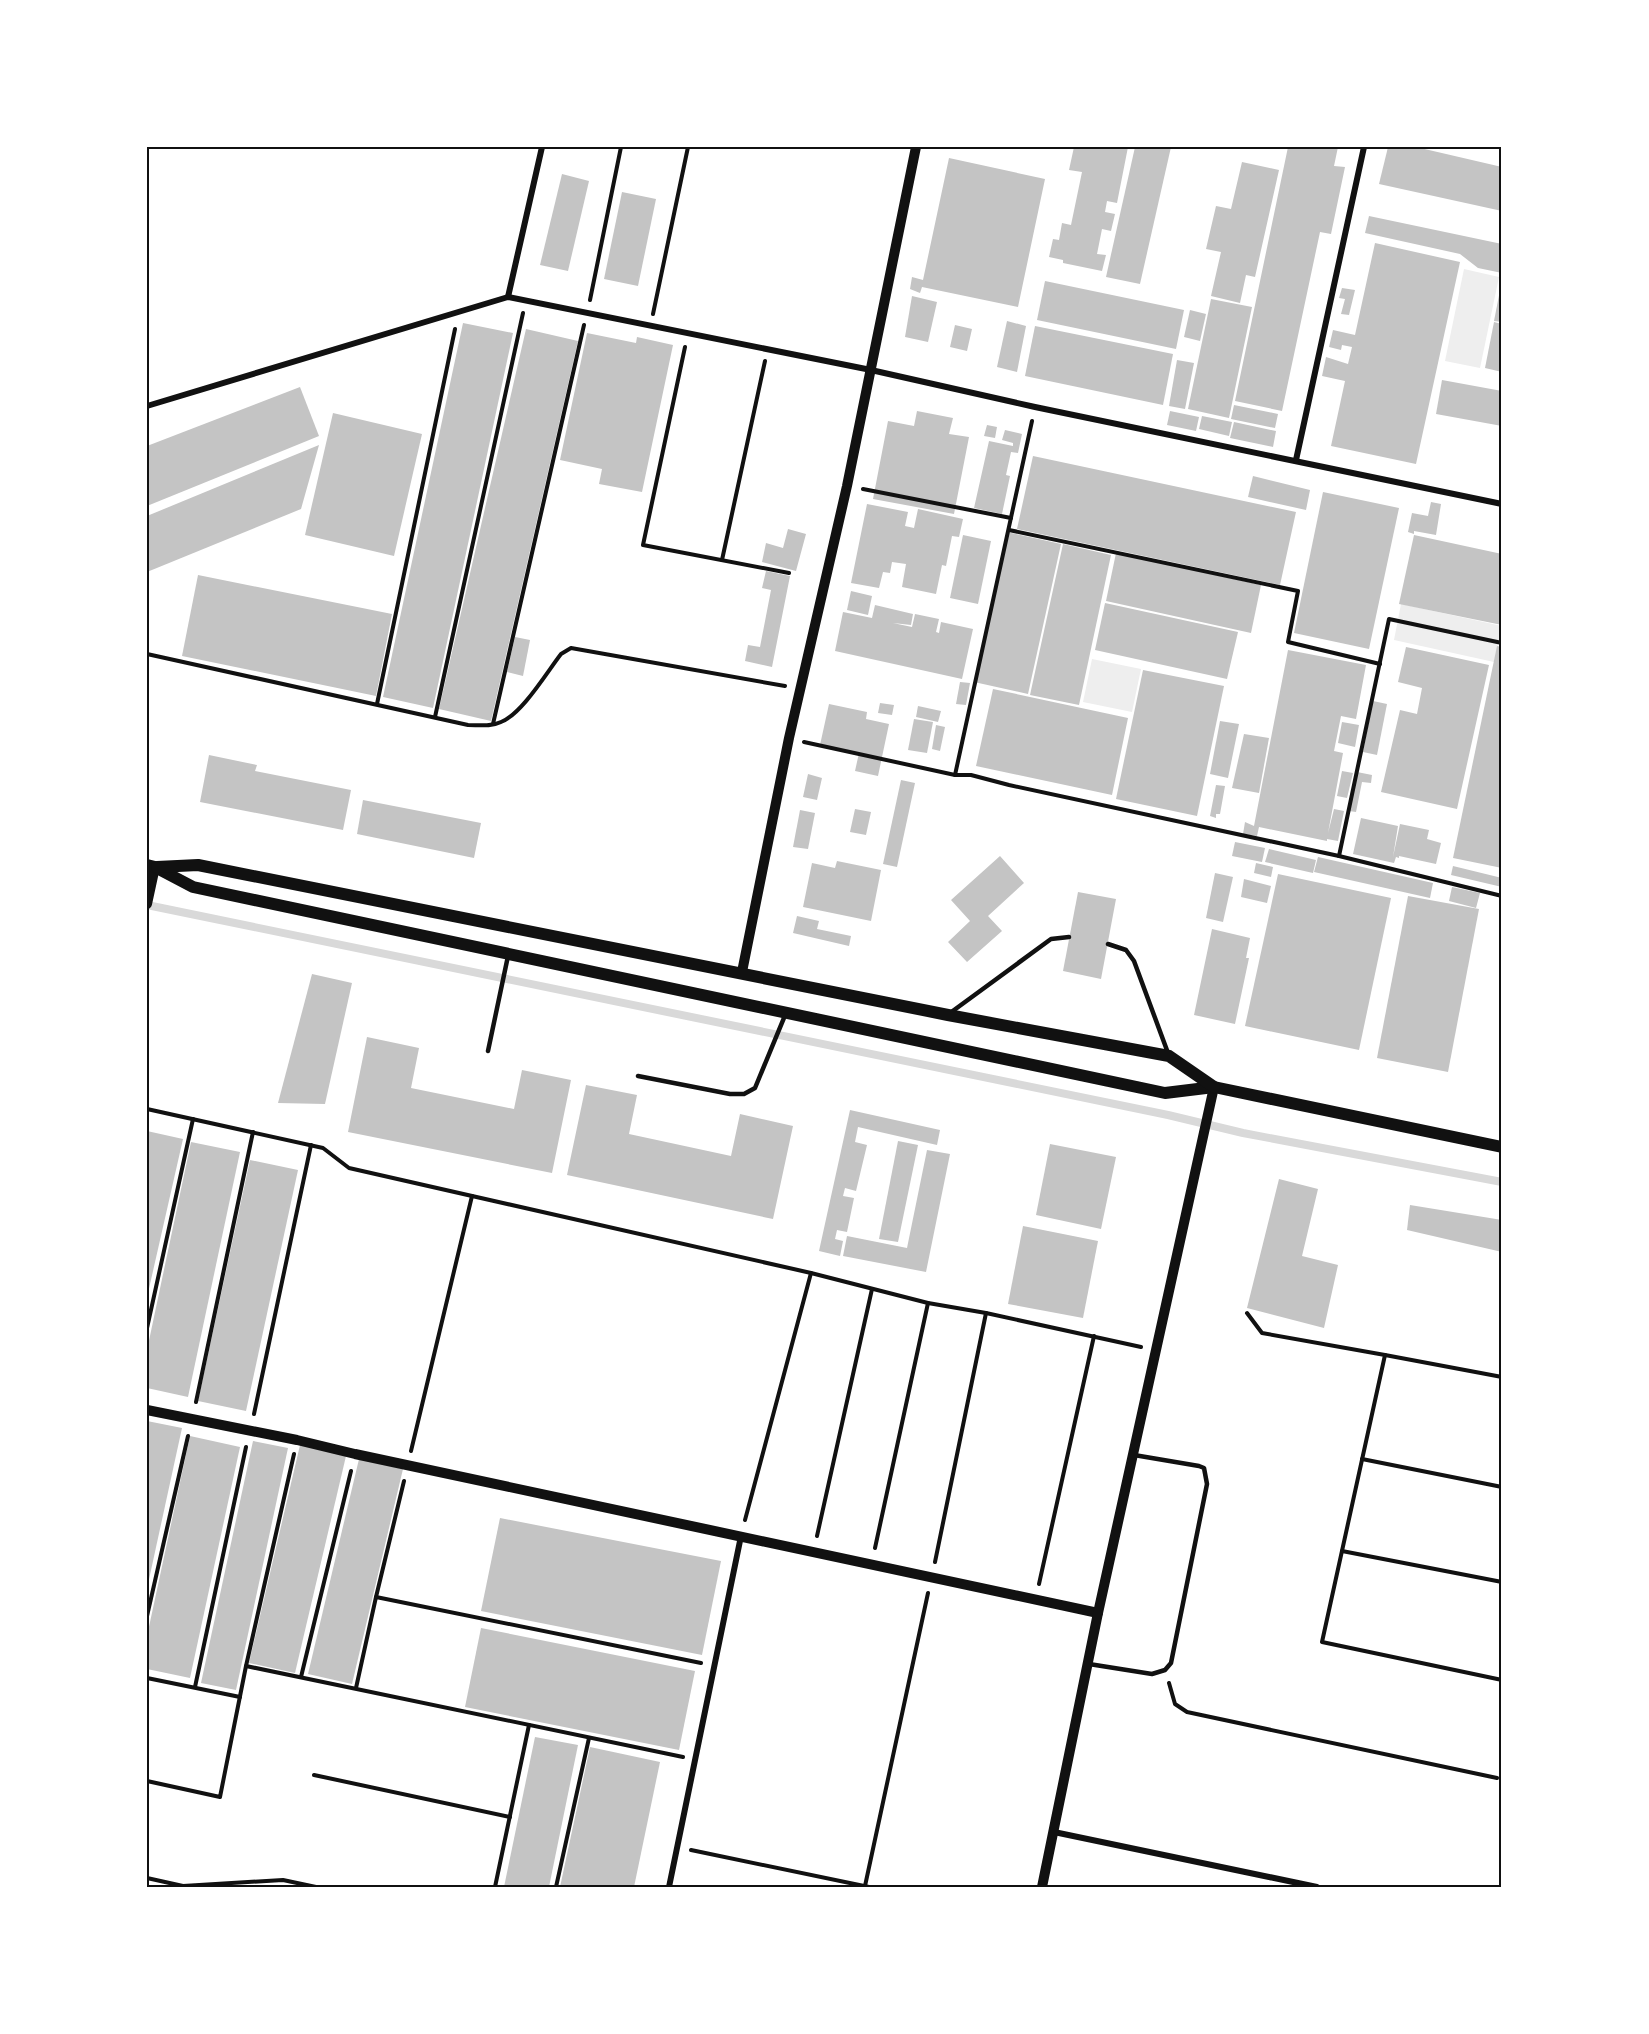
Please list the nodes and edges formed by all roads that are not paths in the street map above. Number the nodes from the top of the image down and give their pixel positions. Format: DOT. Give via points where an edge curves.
graph roads {
  1 [pos="542,147"];
  2 [pos="916,147"];
  3 [pos="1364,147"];
  4 [pos="508,297"];
  5 [pos="871,370"];
  6 [pos="147,406"];
  7 [pos="1296,460"];
  8 [pos="1502,504"];
  9 [pos="151,866"];
  10 [pos="147,904"];
  11 [pos="1069,937"];
  12 [pos="1108,944"];
  13 [pos="508,954"];
  14 [pos="742,972"];
  15 [pos="786,1013"];
  16 [pos="948,1015"];
  17 [pos="488,1051"];
  18 [pos="1169,1056"];
  19 [pos="638,1076"];
  20 [pos="1214,1087"];
  21 [pos="1502,1148"];
  22 [pos="147,1410"];
  23 [pos="1134,1455"];
  24 [pos="741,1536"];
  25 [pos="1098,1613"];
  26 [pos="1088,1664"];
  27 [pos="1054,1832"];
  28 [pos="669,1887"];
  29 [pos="1042,1887"];
  30 [pos="1317,1887"];
  1 -- 4 [label="street"];
  2 -- 5 [label="street"];
  3 -- 7 [label="street"];
  4 -- 5 [label="street"];
  4 -- 6 [label="street"];
  5 -- 7 [label="street"];
  5 -- 14 [label="street" via="789,738"];
  7 -- 8 [label="street"];
  9 -- 10 [label="street"];
  9 -- 13 [label="main road" via="193,887"];
  9 -- 14 [label="main road" via="198,865"];
  11 -- 16 [label="lane" via="1051,939"];
  12 -- 18 [label="lane" via="1126,950 1134,962"];
  13 -- 15 [label="main road"];
  13 -- 17 [label="lane"];
  14 -- 16 [label="main road"];
  15 -- 19 [label="lane" via="755,1088 744,1094"];
  15 -- 20 [label="main road" via="1165,1093"];
  16 -- 18 [label="main road"];
  18 -- 20 [label="main road"];
  20 -- 21 [label="main road"];
  20 -- 23 [label="street"];
  22 -- 24 [label="street"];
  23 -- 25 [label="street"];
  23 -- 26 [label="lane" via="1199,1466 1206,1474 1171,1663 1165,1670 1152,1674"];
  24 -- 25 [label="street"];
  24 -- 28 [label="street"];
  25 -- 26 [label="street"];
  26 -- 27 [label="street"];
  27 -- 29 [label="street"];
  27 -- 30 [label="street"];
}
